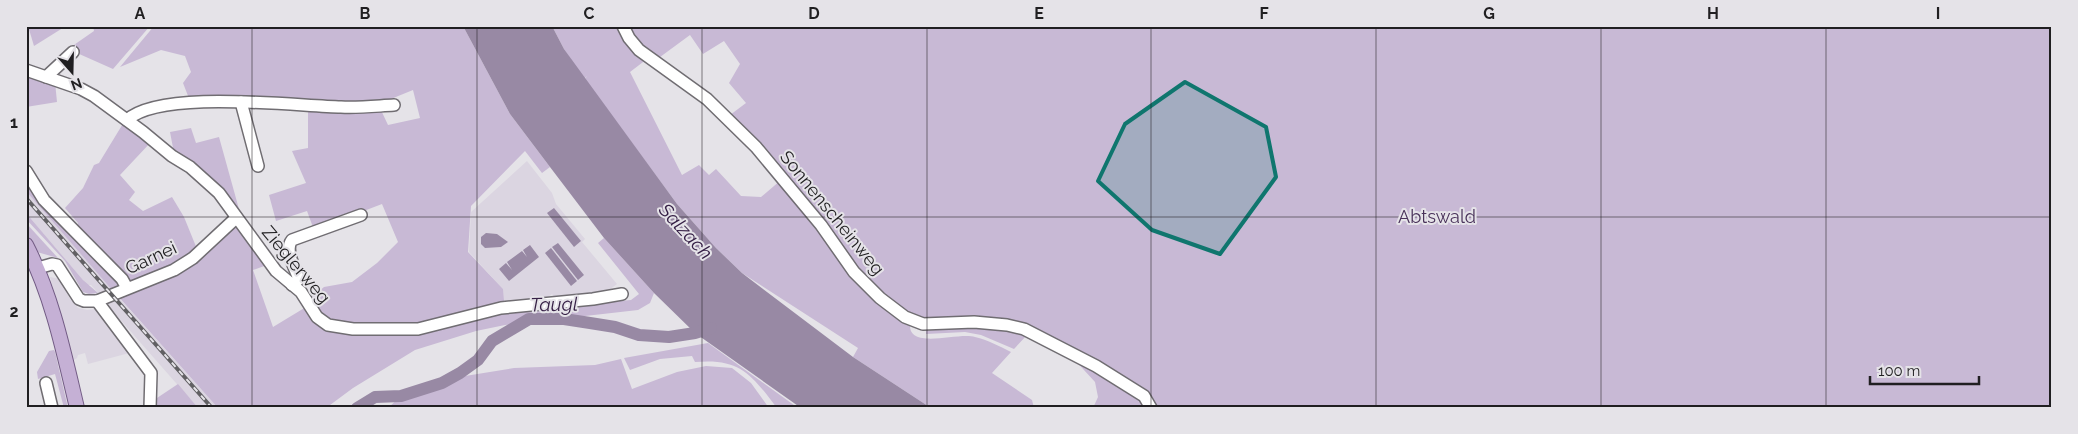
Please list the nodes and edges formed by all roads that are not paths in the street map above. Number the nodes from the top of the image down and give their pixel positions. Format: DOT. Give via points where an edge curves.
graph roads {
  1 [pos="623,26"];
  2 [pos="73,52"];
  3 [pos="26,70"];
  4 [pos="46,77"];
  5 [pos="241,102"];
  6 [pos="394,105"];
  7 [pos="127,120"];
  8 [pos="258,166"];
  9 [pos="26,171"];
  10 [pos="362,215"];
  11 [pos="236,218"];
  12 [pos="26,245"];
  13 [pos="38,268"];
  14 [pos="292,285"];
  15 [pos="127,288"];
  16 [pos="622,294"];
  17 [pos="96,301"];
  18 [pos="46,384"];
  19 [pos="52,408"];
  20 [pos="77,408"];
  21 [pos="150,408"];
  22 [pos="1151,408"];
  1 -- 22 [label="street, Sonnenscheinweg" via="639,50 707,99 750,140 817,219 854,272 905,318 923,324 981,322 1024,329 1120,381 1144,396"];
  2 -- 4 [label="street"];
  3 -- 4 [label="street, Zieglerweg"];
  4 -- 7 [label="street, Zieglerweg" via="82,90"];
  5 -- 6 [label="street" via="342,107"];
  5 -- 7 [label="street" via="180,104 140,112"];
  5 -- 8 [label="street"];
  7 -- 11 [label="street, Zieglerweg" via="219,193"];
  9 -- 15 [label="street" via="44,200 122,278"];
  10 -- 14 [label="street" via="292,240 289,251 299,279"];
  11 -- 14 [label="street, Zieglerweg" via="276,271"];
  11 -- 15 [label="street, Garnei" via="193,258 174,270"];
  12 -- 13 [label="main road"];
  13 -- 17 [label="street" via="57,265 78,298 84,302"];
  13 -- 20 [label="main road" via="52,308"];
  14 -- 16 [label="street, Zieglerweg" via="301,292 319,320 328,325 353,329 418,329 501,308"];
  15 -- 17 [label="street, Garnei"];
  17 -- 21 [label="street" via="151,373"];
  18 -- 19 [label="street"];
}
